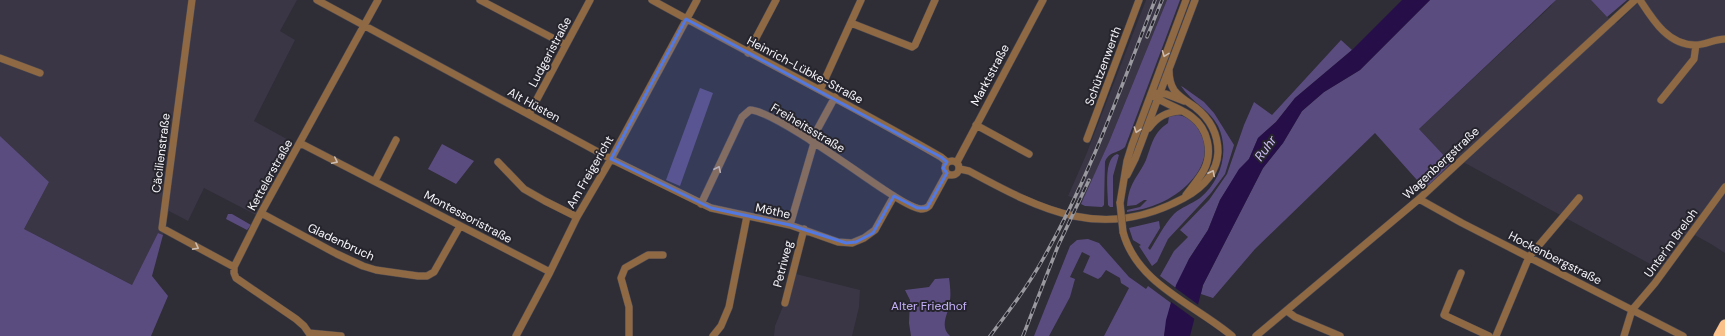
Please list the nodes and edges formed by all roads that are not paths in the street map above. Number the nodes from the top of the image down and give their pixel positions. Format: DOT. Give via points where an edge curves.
graph roads {
  1 [pos="192,0"];
  2 [pos="317,0"];
  3 [pos="378,0"];
  4 [pos="480,0"];
  5 [pos="590,0"];
  6 [pos="652,0"];
  7 [pos="697,0"];
  8 [pos="776,0"];
  9 [pos="861,0"];
  10 [pos="935,0"];
  11 [pos="1044,0"];
  12 [pos="1139,0"];
  13 [pos="1186,0"];
  14 [pos="1195,0"];
  15 [pos="1635,0"];
  16 [pos="1640,0"];
  17 [pos="686,19"];
  18 [pos="851,23"];
  19 [pos="364,26"];
  20 [pos="1725,39"];
  21 [pos="566,45"];
  22 [pos="1696,45"];
  23 [pos="748,53"];
  24 [pos="0,58"];
  25 [pos="1168,69"];
  26 [pos="40,73"];
  27 [pos="820,90"];
  28 [pos="1150,93"];
  29 [pos="1158,96"];
  30 [pos="835,97"];
  31 [pos="1661,100"];
  32 [pos="1190,104"];
  33 [pos="1182,111"];
  34 [pos="529,114"];
  35 [pos="976,125"];
  36 [pos="1145,133"];
  37 [pos="1087,139"];
  38 [pos="396,140"];
  39 [pos="813,142"];
  40 [pos="300,143"];
  41 [pos="1028,154"];
  42 [pos="611,159"];
  43 [pos="498,162"];
  44 [pos="947,162"];
  45 [pos="957,162"];
  46 [pos="960,169"];
  47 [pos="947,173"];
  48 [pos="1126,177"];
  49 [pos="374,181"];
  50 [pos="1725,187"];
  51 [pos="894,196"];
  52 [pos="1183,198"];
  53 [pos="1578,198"];
  54 [pos="1419,199"];
  55 [pos="701,204"];
  56 [pos="261,214"];
  57 [pos="747,216"];
  58 [pos="577,217"];
  59 [pos="790,225"];
  60 [pos="460,226"];
  61 [pos="804,229"];
  62 [pos="663,255"];
  63 [pos="1529,256"];
  64 [pos="234,267"];
  65 [pos="550,272"];
  66 [pos="1461,272"];
  67 [pos="785,303"];
  68 [pos="1632,310"];
  69 [pos="1287,311"];
  70 [pos="1725,325"];
  71 [pos="310,334"];
  72 [pos="341,336"];
  73 [pos="516,336"];
  74 [pos="629,336"];
  75 [pos="713,336"];
  76 [pos="1232,336"];
  77 [pos="1256,336"];
  78 [pos="1340,336"];
  79 [pos="1489,336"];
  80 [pos="1496,336"];
  81 [pos="1624,336"];
  82 [pos="1683,336"];
  83 [pos="1719,336"];
  1 -- 64 [label="street, Cäcilienstraße, one-way" via="162,228"];
  2 -- 19 [label="street, Alt Hüsten"];
  3 -- 19 [label="street, Kettelerstraße"];
  4 -- 21 [label="street"];
  5 -- 21 [label="street, Ludgeristraße"];
  6 -- 17 [label="street, Heinrich-Lübke-Straße"];
  7 -- 17 [label="street, Am Freigericht"];
  8 -- 23 [label="street"];
  9 -- 18 [label="street"];
  10 -- 18 [label="street" via="912,47"];
  11 -- 35 [label="street, Marktstraße"];
  12 -- 37 [label="street, Schützenwerth"];
  13 -- 28 [label="street, one-way"];
  14 -- 25 [label="street"];
  15 -- 54 [label="street, Wagenbergstraße"];
  16 -- 22 [label="street" via="1657,25 1670,37 1682,44"];
  17 -- 23 [label="street, Heinrich-Lübke-Straße"];
  17 -- 42 [label="street, Am Freigericht"];
  18 -- 27 [label="street"];
  19 -- 34 [label="street, Alt Hüsten"];
  19 -- 40 [label="street, Kettelerstraße"];
  20 -- 22 [label="street"];
  21 -- 34 [label="street, Ludgeristraße"];
  22 -- 31 [label="street" via="1694,59"];
  23 -- 27 [label="street, Heinrich-Lübke-Straße"];
  24 -- 26 [label="street"];
  25 -- 29 [label="street"];
  25 -- 32 [label="street" via="1174,90"];
  27 -- 30 [label="street, Heinrich-Lübke-Straße"];
  28 -- 29 [label="street"];
  28 -- 48 [label="street, one-way" via="1129,155"];
  29 -- 32 [label="street"];
  29 -- 33 [label="street"];
  29 -- 36 [label="street"];
  30 -- 39 [label="street"];
  30 -- 44 [label="street, Heinrich-Lübke-Straße"];
  52 -- 32 [label="street, one-way" via="1199,189 1208,180 1215,167 1218,152 1211,125"];
  33 -- 36 [label="street" via="1161,116"];
  33 -- 52 [label="street" via="1192,116 1202,127 1209,146 1204,169"];
  34 -- 42 [label="street, Alt Hüsten"];
  35 -- 41 [label="street"];
  35 -- 45 [label="street, Marktstraße"];
  36 -- 48 [label="street"];
  38 -- 49 [label="street"];
  39 -- 51 [label="street, Freiheitsstraße"];
  55 -- 39 [label="street, Freiheitsstraße, one-way" via="742,117 747,112 760,112"];
  39 -- 59 [label="street"];
  40 -- 49 [label="street, Montessoristraße, one-way"];
  40 -- 56 [label="street, Kettelerstraße"];
  42 -- 55 [label="street, Alt Hüsten"];
  42 -- 58 [label="street, Am Freigericht"];
  43 -- 58 [label="street" via="524,189"];
  44 -- 45 [label="street"];
  44 -- 47 [label="street"];
  45 -- 46 [label="street"];
  46 -- 47 [label="street" via="955,174"];
  46 -- 52 [label="street" via="969,171 1037,206 1079,218 1112,219 1144,216"];
  47 -- 51 [label="street, Freiheitsstraße" via="929,206 924,209"];
  48 -- 76 [label="street, bridge" via="1120,203 1123,232 1133,257 1156,282"];
  49 -- 60 [label="street, Montessoristraße"];
  50 -- 68 [label="street, Unter'm Breloh" via="1655,283"];
  51 -- 61 [label="street, Möthe" via="875,230 856,242 846,244"];
  53 -- 63 [label="street"];
  54 -- 63 [label="street, Hockenbergstraße"];
  54 -- 69 [label="street, Wagenbergstraße"];
  55 -- 57 [label="street, Alt Hüsten"];
  56 -- 60 [label="street, Gladenbruch" via="357,264 376,270 422,277 432,274 437,269"];
  56 -- 64 [label="street, Kettelerstraße"];
  57 -- 59 [label="street, Möthe"];
  57 -- 75 [label="street, Möthe" via="729,307 722,326"];
  58 -- 65 [label="street, Am Freigericht"];
  59 -- 61 [label="street, Möthe"];
  60 -- 65 [label="street, Montessoristraße"];
  61 -- 67 [label="street, Petriweg"];
  62 -- 74 [label="street" via="648,255 623,272 629,307"];
  63 -- 68 [label="street, Hockenbergstraße"];
  63 -- 80 [label="street"];
  64 -- 71 [label="street" via="236,278 296,319"];
  65 -- 73 [label="street, Am Freigericht"];
  66 -- 79 [label="street" via="1444,315"];
  68 -- 81 [label="street"];
  68 -- 82 [label="street, Hockenbergstraße"];
  69 -- 77 [label="street, Wagenbergstraße"];
  69 -- 78 [label="street" via="1295,317"];
  70 -- 83 [label="highway"];
  71 -- 72 [label="street"];
}
